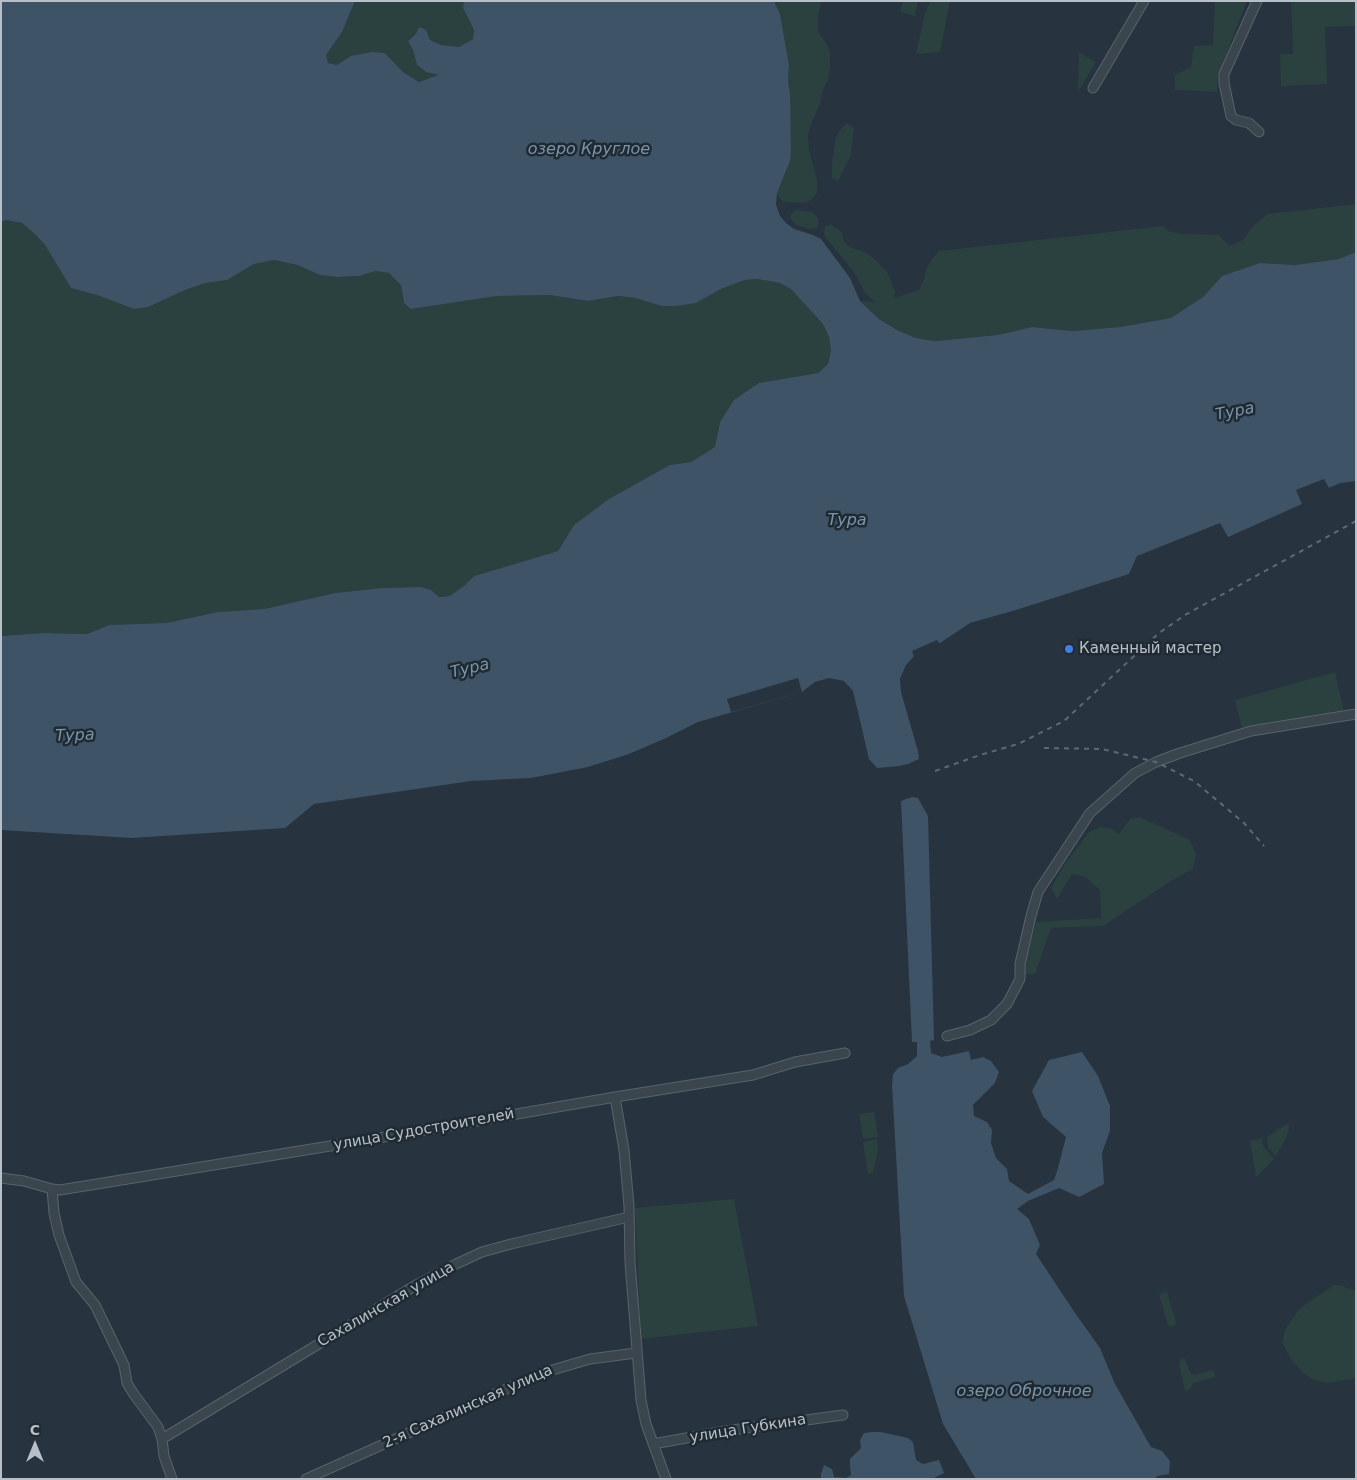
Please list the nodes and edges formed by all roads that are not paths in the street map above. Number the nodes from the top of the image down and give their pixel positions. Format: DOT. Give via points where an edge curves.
graph roads {
  1 [pos="1144,1"];
  2 [pos="1257,1"];
  3 [pos="1093,88"];
  4 [pos="1259,132"];
  5 [pos="1356,714"];
  6 [pos="947,1036"];
  7 [pos="845,1053"];
  8 [pos="615,1097"];
  9 [pos="1,1178"];
  10 [pos="52,1189"];
  11 [pos="629,1217"];
  12 [pos="636,1353"];
  13 [pos="843,1415"];
  14 [pos="162,1439"];
  15 [pos="653,1444"];
  16 [pos="172,1479"];
  17 [pos="306,1479"];
  18 [pos="666,1479"];
  1 -- 3 [label="street"];
  2 -- 4 [label="street" via="1224,74 1224,83 1231,116 1249,123"];
  5 -- 6 [label="street" via="1251,731 1172,756 1135,773 1090,813 1038,892 1020,964 1020,979 1008,1004 991,1020"];
  7 -- 8 [label="street, улица Судостроителей" via="795,1062 753,1075"];
  8 -- 10 [label="street, улица Судостроителей" via="70,1189"];
  8 -- 11 [label="street" via="624,1150"];
  9 -- 10 [label="street, улица Судостроителей"];
  10 -- 14 [label="street" via="59,1235 76,1282 95,1306 124,1365 127,1383 158,1427"];
  11 -- 12 [label="street"];
  11 -- 14 [label="street, Сахалинская улица" via="511,1244 456,1264"];
  12 -- 15 [label="street" via="641,1400"];
  12 -- 17 [label="street, 2-я Сахалинская улица" via="590,1359 542,1373"];
  13 -- 15 [label="street, улица Губкина"];
  14 -- 16 [label="street"];
  15 -- 18 [label="street"];
}
